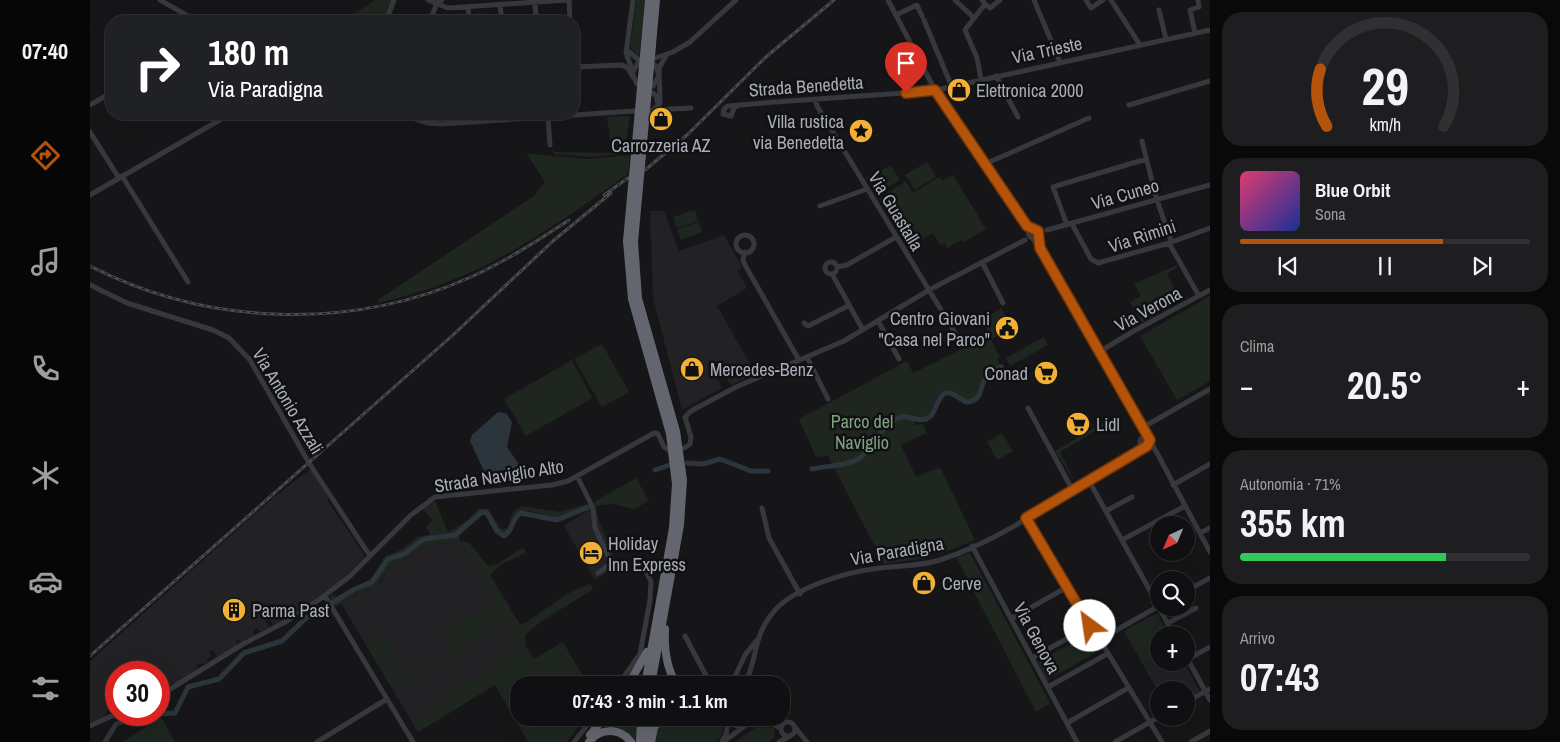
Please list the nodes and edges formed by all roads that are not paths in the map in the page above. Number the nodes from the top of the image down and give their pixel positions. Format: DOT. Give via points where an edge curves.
graph roads {
  1 [pos="160,0"];
  2 [pos="394,0"];
  3 [pos="428,0"];
  4 [pos="442,0"];
  5 [pos="568,0"];
  6 [pos="633,0"];
  7 [pos="649,0"];
  8 [pos="656,0"];
  9 [pos="736,0"];
  10 [pos="888,0"];
  11 [pos="955,0"];
  12 [pos="1000,0"];
  13 [pos="1034,0"];
  14 [pos="1086,0"];
  15 [pos="1103,0"];
  16 [pos="1112,0"];
  17 [pos="1198,0"];
  18 [pos="535,1"];
  19 [pos="984,2"];
  20 [pos="437,3"];
  21 [pos="500,4"];
  22 [pos="468,7"];
  23 [pos="1160,10"];
  24 [pos="184,15"];
  25 [pos="388,15"];
  26 [pos="432,15"];
  27 [pos="469,15"];
  28 [pos="501,15"];
  29 [pos="536,15"];
  30 [pos="569,15"];
  31 [pos="896,15"];
  32 [pos="974,18"];
  33 [pos="1210,30"];
  34 [pos="1195,33"];
  35 [pos="1166,39"];
  36 [pos="648,44"];
  37 [pos="1140,45"];
  38 [pos="626,49"];
  39 [pos="667,54"];
  40 [pos="655,58"];
  41 [pos="1060,62"];
  42 [pos="655,65"];
  43 [pos="580,67"];
  44 [pos="633,74"];
  45 [pos="659,75"];
  46 [pos="996,76"];
  47 [pos="981,79"];
  48 [pos="1210,81"];
  49 [pos="637,84"];
  50 [pos="951,85"];
  51 [pos="653,86"];
  52 [pos="935,90"];
  53 [pos="105,96"];
  54 [pos="660,98"];
  55 [pos="816,99"];
  56 [pos="90,105"];
  57 [pos="739,105"];
  58 [pos="1129,105"];
  59 [pos="658,107"];
  60 [pos="691,108"];
  61 [pos="651,109"];
  62 [pos="668,110"];
  63 [pos="634,111"];
  64 [pos="580,116"];
  65 [pos="1018,116"];
  66 [pos="1088,118"];
  67 [pos="220,120"];
  68 [pos="423,120"];
  69 [pos="509,120"];
  70 [pos="548,120"];
  71 [pos="90,132"];
  72 [pos="1142,141"];
  73 [pos="550,146"];
  74 [pos="1146,159"];
  75 [pos="985,164"];
  76 [pos="120,177"];
  77 [pos="1210,185"];
  78 [pos="867,189"];
  79 [pos="90,194"];
  80 [pos="1157,200"];
  81 [pos="820,206"];
  82 [pos="1070,224"];
  83 [pos="1210,228"];
  84 [pos="1032,233"];
  85 [pos="896,237"];
  86 [pos="631,242"];
  87 [pos="1170,242"];
  88 [pos="745,252"];
  89 [pos="982,262"];
  90 [pos="837,267"];
  91 [pos="832,274"];
  92 [pos="188,282"];
  93 [pos="90,285"];
  94 [pos="928,290"];
  95 [pos="1210,290"];
  96 [pos="1200,296"];
  97 [pos="1003,302"];
  98 [pos="848,306"];
  99 [pos="878,321"];
  100 [pos="804,323"];
  101 [pos="863,330"];
  102 [pos="957,336"];
  103 [pos="1099,352"];
  104 [pos="807,357"];
  105 [pos="899,359"];
  106 [pos="799,360"];
  107 [pos="1210,390"];
  108 [pos="828,399"];
  109 [pos="1028,408"];
  110 [pos="1135,415"];
  111 [pos="1144,431"];
  112 [pos="1149,439"];
  113 [pos="1140,441"];
  114 [pos="1146,446"];
  115 [pos="684,448"];
  116 [pos="669,450"];
  117 [pos="1154,450"];
  118 [pos="1132,454"];
  119 [pos="1210,464"];
  120 [pos="577,476"];
  121 [pos="1088,479"];
  122 [pos="1173,485"];
  123 [pos="1072,489"];
  124 [pos="1132,497"];
  125 [pos="1185,506"];
  126 [pos="762,508"];
  127 [pos="1106,511"];
  128 [pos="1026,518"];
  129 [pos="1210,528"];
  130 [pos="1200,534"];
  131 [pos="1122,540"];
  132 [pos="972,546"];
  133 [pos="1210,552"];
  134 [pos="370,556"];
  135 [pos="640,558"];
  136 [pos="598,573"];
  137 [pos="671,578"];
  138 [pos="1210,578"];
  139 [pos="1195,586"];
  140 [pos="1067,587"];
  141 [pos="1150,591"];
  142 [pos="800,594"];
  143 [pos="328,601"];
  144 [pos="659,607"];
  145 [pos="1196,608"];
  146 [pos="1150,612"];
  147 [pos="1164,616"];
  148 [pos="1011,619"];
  149 [pos="1168,623"];
  150 [pos="1090,626"];
  151 [pos="1170,626"];
  152 [pos="685,636"];
  153 [pos="756,640"];
  154 [pos="1099,640"];
  155 [pos="1210,647"];
  156 [pos="1107,654"];
  157 [pos="1195,654"];
  158 [pos="1032,658"];
  159 [pos="1194,671"];
  160 [pos="624,676"];
  161 [pos="633,676"];
  162 [pos="646,676"];
  163 [pos="653,676"];
  164 [pos="671,676"];
  165 [pos="706,676"];
  166 [pos="735,676"];
  167 [pos="748,676"];
  168 [pos="1048,687"];
  169 [pos="1128,688"];
  170 [pos="170,689"];
  171 [pos="1210,689"];
  172 [pos="1204,692"];
  173 [pos="1195,697"];
  174 [pos="387,699"];
  175 [pos="1210,700"];
  176 [pos="105,719"];
  177 [pos="790,722"];
  178 [pos="1150,722"];
  179 [pos="1067,723"];
  180 [pos="90,726"];
  181 [pos="587,726"];
  182 [pos="597,726"];
  183 [pos="641,726"];
  184 [pos="648,726"];
  185 [pos="655,726"];
  186 [pos="727,726"];
  187 [pos="734,726"];
  188 [pos="745,726"];
  189 [pos="777,726"];
  190 [pos="784,726"];
  191 [pos="794,726"];
  192 [pos="1152,726"];
  193 [pos="781,730"];
  194 [pos="1210,731"];
  195 [pos="792,734"];
  196 [pos="806,740"];
  197 [pos="317,742"];
  198 [pos="413,742"];
  199 [pos="574,742"];
  200 [pos="584,742"];
  201 [pos="588,742"];
  202 [pos="631,742"];
  203 [pos="640,742"];
  204 [pos="647,742"];
  205 [pos="651,742"];
  206 [pos="722,742"];
  207 [pos="778,742"];
  208 [pos="1077,742"];
  209 [pos="1115,742"];
  210 [pos="1162,742"];
  211 [pos="1192,742"];
  1 -- 24 [label="street"];
  2 -- 25 [label="street"];
  3 -- 20 [label="street"];
  4 -- 20 [label="street"];
  5 -- 18 [label="street"];
  5 -- 30 [label="street"];
  6 -- 38 [label="street"];
  7 -- 36 [label="highway"];
  8 -- 36 [label="highway"];
  9 -- 39 [label="street" via="693,39"];
  10 -- 31 [label="street"];
  11 -- 32 [label="street"];
  12 -- 19 [label="street" via="990,8"];
  13 -- 41 [label="street"];
  14 -- 15 [label="street" via="1091,8"];
  16 -- 37 [label="street"];
  17 -- 34 [label="street" via="1199,7 1190,10"];
  18 -- 21 [label="street"];
  18 -- 29 [label="street"];
  19 -- 32 [label="street"];
  20 -- 22 [label="street" via="448,8"];
  20 -- 26 [label="street"];
  21 -- 22 [label="street"];
  21 -- 28 [label="street"];
  22 -- 27 [label="street"];
  23 -- 35 [label="street"];
  31 -- 50 [label="street" via="917,5"];
  31 -- 52 [label="street"];
  32 -- 47 [label="street" via="965,30 977,58"];
  33 -- 34 [label="street, Via Trieste"];
  34 -- 35 [label="street, Via Trieste"];
  35 -- 37 [label="street, Via Trieste"];
  36 -- 86 [label="highway, bridge"];
  37 -- 41 [label="street, Via Trieste"];
  38 -- 44 [label="street"];
  38 -- 44 [label="street" via="639,62"];
  39 -- 40 [label="street"];
  39 -- 45 [label="street"];
  41 -- 46 [label="street, Via Trieste"];
  42 -- 45 [label="street"];
  43 -- 44 [label="street" via="617,64 627,67"];
  44 -- 49 [label="street"];
  45 -- 51 [label="street"];
  45 -- 54 [label="street"];
  46 -- 47 [label="street, Via Trieste"];
  46 -- 65 [label="street"];
  47 -- 50 [label="street, Via Trieste"];
  48 -- 58 [label="street"];
  50 -- 52 [label="street, Via Trieste"];
  52 -- 55 [label="street, Strada Benedetta"];
  52 -- 75 [label="street"];
  53 -- 56 [label="street"];
  54 -- 59 [label="street"];
  54 -- 62 [label="street"];
  55 -- 57 [label="street, Strada Benedetta"];
  55 -- 78 [label="street, Via Guastalla"];
  59 -- 61 [label="street"];
  59 -- 61 [label="street" via="652,93"];
  59 -- 62 [label="street"];
  60 -- 62 [label="street"];
  61 -- 62 [label="street"];
  63 -- 64 [label="street"];
  66 -- 75 [label="street"];
  67 -- 76 [label="street"];
  68 -- 69 [label="street" via="439,124"];
  70 -- 73 [label="street"];
  71 -- 76 [label="street"];
  72 -- 74 [label="street"];
  74 -- 80 [label="street"];
  74 -- 82 [label="street" via="1053,187"];
  75 -- 84 [label="street"];
  76 -- 79 [label="street"];
  76 -- 92 [label="street"];
  77 -- 80 [label="street, Via Cuneo"];
  78 -- 81 [label="street"];
  78 -- 85 [label="street, Via Guastalla"];
  80 -- 82 [label="street, Via Cuneo"];
  80 -- 87 [label="street"];
  82 -- 84 [label="street, Via Cuneo"];
  82 -- 87 [label="street, Via Rimini" via="1091,258 1098,262"];
  83 -- 87 [label="street, Via Rimini"];
  84 -- 89 [label="street"];
  84 -- 103 [label="street"];
  85 -- 90 [label="street" via="847,265"];
  85 -- 94 [label="street, Via Guastalla"];
  86 -- 137 [label="highway" via="639,303 675,426 682,465 682,515"];
  86 -- 144 [label="highway" via="632,299 669,429 676,468 675,518"];
  87 -- 96 [label="street"];
  88 -- 106 [label="street" via="744,266"];
  89 -- 94 [label="street"];
  89 -- 97 [label="street"];
  90 -- 91 [label="street"];
  90 -- 91 [label="street" via="831,262 825,264 825,271"];
  91 -- 98 [label="street"];
  93 -- 134 [label="street, Via Antonio Azzali" via="127,303 229,338 250,360 309,463"];
  94 -- 99 [label="street"];
  94 -- 102 [label="street, Via Guastalla"];
  95 -- 96 [label="street, Via Verona"];
  96 -- 103 [label="street, Via Verona"];
  98 -- 100 [label="street" via="808,326"];
  98 -- 101 [label="street"];
  99 -- 101 [label="street"];
  99 -- 105 [label="street"];
  101 -- 104 [label="street"];
  103 -- 110 [label="street"];
  104 -- 106 [label="street"];
  104 -- 108 [label="street"];
  106 -- 115 [label="street" via="736,387 688,414 685,419 691,440"];
  107 -- 111 [label="street" via="1147,425"];
  109 -- 123 [label="street"];
  110 -- 111 [label="street"];
  110 -- 113 [label="street"];
  111 -- 112 [label="street"];
  112 -- 113 [label="street" via="1143,437"];
  112 -- 114 [label="street"];
  112 -- 117 [label="street"];
  113 -- 114 [label="street" via="1142,446"];
  113 -- 118 [label="street, Via Paradigna"];
  114 -- 117 [label="street"];
  114 -- 118 [label="street, Via Paradigna"];
  116 -- 120 [label="street, Strada Naviglio Alto" via="658,434 653,433"];
  117 -- 122 [label="street"];
  118 -- 121 [label="street, Via Paradigna"];
  119 -- 122 [label="street"];
  120 -- 134 [label="street, Strada Naviglio Alto" via="568,482 552,485 435,497 411,515"];
  120 -- 136 [label="street, Strada Naviglio Alto" via="592,506 595,528 610,560 610,565"];
  121 -- 123 [label="street, Via Paradigna"];
  121 -- 127 [label="street"];
  122 -- 125 [label="street"];
  123 -- 128 [label="street, Via Paradigna"];
  124 -- 127 [label="street"];
  125 -- 130 [label="street"];
  125 -- 131 [label="street"];
  126 -- 142 [label="street" via="769,538"];
  127 -- 131 [label="street"];
  128 -- 132 [label="street, Via Paradigna"];
  128 -- 140 [label="street"];
  129 -- 130 [label="street"];
  130 -- 133 [label="street"];
  131 -- 141 [label="street"];
  132 -- 142 [label="street, Via Paradigna" via="932,562 844,575"];
  132 -- 148 [label="street, Via Genova"];
  134 -- 143 [label="street, Strada Naviglio Alto"];
  135 -- 160 [label="street" via="651,582 650,600 640,654"];
  137 -- 163 [label="highway"];
  137 -- 164 [label="highway" via="665,632"];
  138 -- 139 [label="street"];
  140 -- 148 [label="street"];
  140 -- 150 [label="street"];
  142 -- 153 [label="street, Via Paradigna" via="776,608"];
  143 -- 170 [label="street, Strada Naviglio Alto" via="249,641"];
  143 -- 174 [label="street"];
  144 -- 161 [label="highway" via="646,655"];
  144 -- 162 [label="highway"];
  145 -- 149 [label="street"];
  146 -- 154 [label="street"];
  147 -- 149 [label="street"];
  148 -- 158 [label="street, Via Genova"];
  149 -- 151 [label="street"];
  150 -- 154 [label="street"];
  150 -- 158 [label="street"];
  152 -- 165 [label="street"];
  153 -- 166 [label="street, Via Paradigna"];
  153 -- 167 [label="street, Via Paradigna"];
  154 -- 156 [label="street"];
  155 -- 157 [label="street"];
  156 -- 168 [label="street"];
  156 -- 169 [label="street"];
  158 -- 168 [label="street, Via Genova"];
  159 -- 172 [label="street"];
  168 -- 179 [label="street, Via Genova"];
  169 -- 178 [label="street"];
  169 -- 179 [label="street"];
  171 -- 172 [label="street"];
  172 -- 173 [label="street"];
  172 -- 175 [label="street"];
  174 -- 197 [label="street"];
  174 -- 198 [label="street"];
  176 -- 180 [label="street"];
  177 -- 191 [label="street"];
  178 -- 209 [label="street"];
  179 -- 208 [label="street, Via Genova"];
  181 -- 199 [label="street"];
  182 -- 200 [label="highway"];
  183 -- 203 [label="highway"];
  184 -- 204 [label="highway"];
  185 -- 205 [label="highway"];
  186 -- 206 [label="street"];
  187 -- 188 [label="street"];
  188 -- 206 [label="street"];
  189 -- 193 [label="street"];
  190 -- 193 [label="street"];
  191 -- 195 [label="street"];
  191 -- 196 [label="street"];
  192 -- 210 [label="street"];
  193 -- 195 [label="street" via="786,736"];
  193 -- 207 [label="street"];
  194 -- 211 [label="street"];
  195 -- 196 [label="street"];
  195 -- 207 [label="street"];
  201 -- 202 [label="highway" via="597,733 607,730 621,734"];
}
